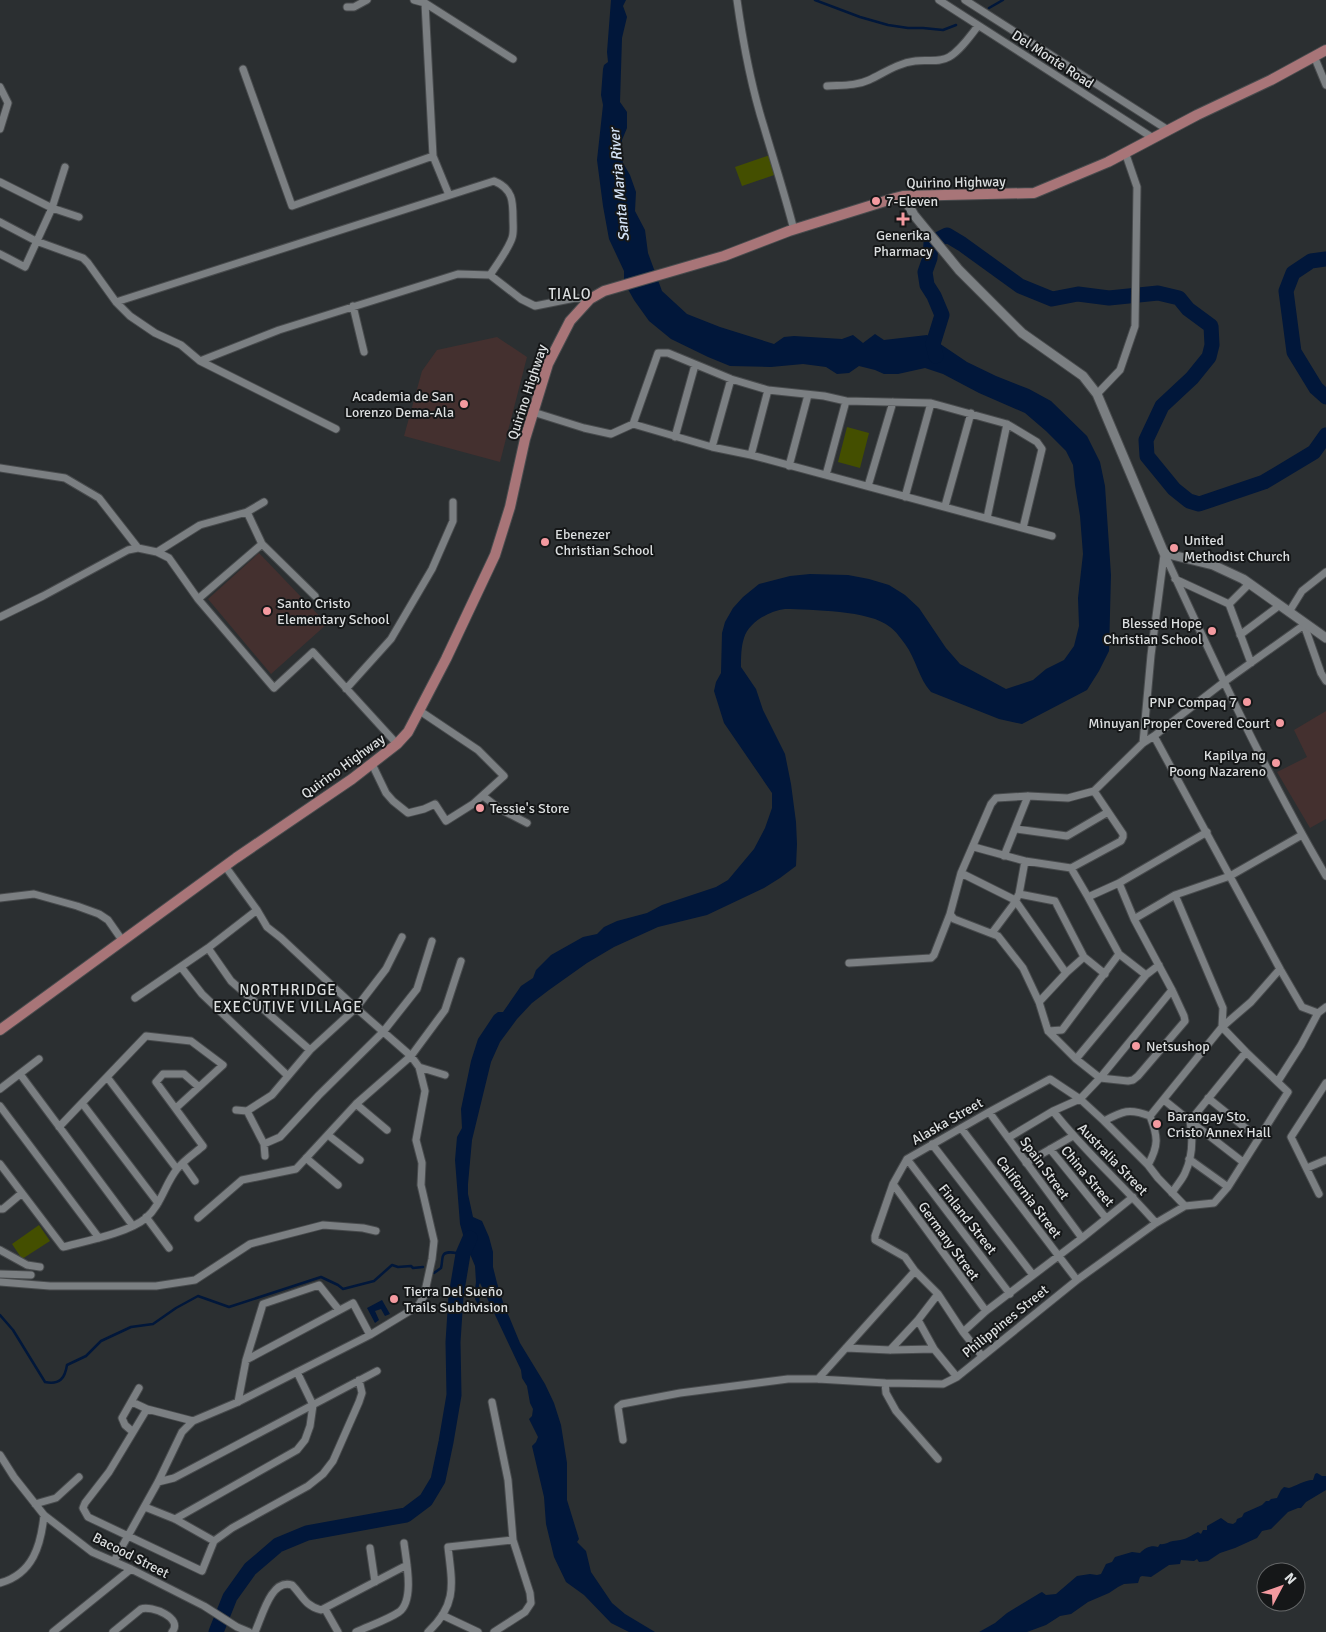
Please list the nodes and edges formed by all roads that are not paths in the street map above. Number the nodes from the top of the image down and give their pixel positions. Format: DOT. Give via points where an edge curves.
graph roads {
  1 [pos="367,0"];
  2 [pos="414,0"];
  3 [pos="737,0"];
  4 [pos="939,0"];
  5 [pos="964,0"];
  6 [pos="425,3"];
  7 [pos="347,7"];
  8 [pos="978,26"];
  9 [pos="1029,41"];
  10 [pos="1326,50"];
  11 [pos="1021,53"];
  12 [pos="1314,56"];
  13 [pos="513,59"];
  14 [pos="243,69"];
  15 [pos="1326,85"];
  16 [pos="0,86"];
  17 [pos="827,86"];
  18 [pos="0,129"];
  19 [pos="1168,130"];
  20 [pos="1154,138"];
  21 [pos="1125,152"];
  22 [pos="433,156"];
  23 [pos="65,167"];
  24 [pos="0,182"];
  25 [pos="449,195"];
  26 [pos="903,196"];
  27 [pos="52,208"];
  28 [pos="79,217"];
  29 [pos="0,222"];
  30 [pos="794,230"];
  31 [pos="36,240"];
  32 [pos="0,254"];
  33 [pos="490,275"];
  34 [pos="590,300"];
  35 [pos="116,302"];
  36 [pos="354,306"];
  37 [pos="364,352"];
  38 [pos="200,361"];
  39 [pos="695,365"];
  40 [pos="731,379"];
  41 [pos="768,390"];
  42 [pos="1098,394"];
  43 [pos="808,395"];
  44 [pos="846,401"];
  45 [pos="893,402"];
  46 [pos="931,403"];
  47 [pos="533,412"];
  48 [pos="971,413"];
  49 [pos="633,424"];
  50 [pos="1007,424"];
  51 [pos="336,430"];
  52 [pos="675,437"];
  53 [pos="712,447"];
  54 [pos="751,455"];
  55 [pos="789,466"];
  56 [pos="0,468"];
  57 [pos="826,475"];
  58 [pos="868,486"];
  59 [pos="905,497"];
  60 [pos="264,502"];
  61 [pos="453,502"];
  62 [pos="945,506"];
  63 [pos="247,512"];
  64 [pos="987,518"];
  65 [pos="1023,528"];
  66 [pos="1052,536"];
  67 [pos="262,544"];
  68 [pos="138,548"];
  69 [pos="157,552"];
  70 [pos="1164,553"];
  71 [pos="1326,572"];
  72 [pos="1175,579"];
  73 [pos="1249,584"];
  74 [pos="315,596"];
  75 [pos="198,599"];
  76 [pos="1229,604"];
  77 [pos="1280,605"];
  78 [pos="1289,612"];
  79 [pos="0,617"];
  80 [pos="1303,624"];
  81 [pos="1240,635"];
  82 [pos="1326,638"];
  83 [pos="1250,663"];
  84 [pos="1326,681"];
  85 [pos="1224,682"];
  86 [pos="346,689"];
  87 [pos="420,711"];
  88 [pos="1154,736"];
  89 [pos="1143,743"];
  90 [pos="397,744"];
  91 [pos="372,764"];
  92 [pos="1094,791"];
  93 [pos="483,796"];
  94 [pos="1028,796"];
  95 [pos="1108,812"];
  96 [pos="527,823"];
  97 [pos="1016,829"];
  98 [pos="1207,832"];
  99 [pos="1302,835"];
  100 [pos="974,846"];
  101 [pos="1004,856"];
  102 [pos="1025,862"];
  103 [pos="225,866"];
  104 [pos="1071,868"];
  105 [pos="961,873"];
  106 [pos="1230,876"];
  107 [pos="1326,876"];
  108 [pos="1119,883"];
  109 [pos="1175,895"];
  110 [pos="1017,897"];
  111 [pos="1088,897"];
  112 [pos="0,898"];
  113 [pos="257,910"];
  114 [pos="950,914"];
  115 [pos="1134,919"];
  116 [pos="992,933"];
  117 [pos="402,937"];
  118 [pos="122,940"];
  119 [pos="432,941"];
  120 [pos="208,948"];
  121 [pos="1119,954"];
  122 [pos="1084,957"];
  123 [pos="461,962"];
  124 [pos="849,964"];
  125 [pos="1159,965"];
  126 [pos="181,967"];
  127 [pos="1280,969"];
  128 [pos="1066,973"];
  129 [pos="1105,974"];
  130 [pos="1146,975"];
  131 [pos="1172,990"];
  132 [pos="135,998"];
  133 [pos="1039,1002"];
  134 [pos="1326,1007"];
  135 [pos="356,1008"];
  136 [pos="1318,1013"];
  137 [pos="1222,1027"];
  138 [pos="0,1030"];
  139 [pos="1048,1031"];
  140 [pos="383,1032"];
  141 [pos="310,1050"];
  142 [pos="1246,1052"];
  143 [pos="411,1056"];
  144 [pos="39,1059"];
  145 [pos="1076,1060"];
  146 [pos="419,1067"];
  147 [pos="20,1074"];
  148 [pos="446,1075"];
  149 [pos="288,1076"];
  150 [pos="108,1077"];
  151 [pos="1100,1078"];
  152 [pos="1278,1081"];
  153 [pos="1326,1083"];
  154 [pos="199,1087"];
  155 [pos="0,1089"];
  156 [pos="1208,1098"];
  157 [pos="1080,1099"];
  158 [pos="1164,1100"];
  159 [pos="82,1103"];
  160 [pos="356,1104"];
  161 [pos="0,1106"];
  162 [pos="176,1108"];
  163 [pos="236,1110"];
  164 [pos="1053,1111"];
  165 [pos="247,1112"];
  166 [pos="989,1112"];
  167 [pos="1150,1116"];
  168 [pos="1104,1121"];
  169 [pos="1190,1121"];
  170 [pos="59,1127"];
  171 [pos="961,1128"];
  172 [pos="387,1130"];
  173 [pos="328,1135"];
  174 [pos="1073,1136"];
  175 [pos="1008,1138"];
  176 [pos="1258,1138"];
  177 [pos="264,1144"];
  178 [pos="932,1144"];
  179 [pos="1050,1149"];
  180 [pos="265,1156"];
  181 [pos="306,1158"];
  182 [pos="907,1159"];
  183 [pos="1189,1159"];
  184 [pos="360,1160"];
  185 [pos="1326,1160"];
  186 [pos="1243,1162"];
  187 [pos="1026,1163"];
  188 [pos="0,1164"];
  189 [pos="1148,1165"];
  190 [pos="180,1166"];
  191 [pos="1307,1168"];
  192 [pos="195,1181"];
  193 [pos="893,1184"];
  194 [pos="338,1185"];
  195 [pos="1228,1187"];
  196 [pos="22,1193"];
  197 [pos="1172,1193"];
  198 [pos="1319,1194"];
  199 [pos="1133,1197"];
  200 [pos="158,1203"];
  201 [pos="1185,1206"];
  202 [pos="0,1209"];
  203 [pos="146,1218"];
  204 [pos="198,1218"];
  205 [pos="1106,1218"];
  206 [pos="1156,1223"];
  207 [pos="133,1226"];
  208 [pos="376,1231"];
  209 [pos="99,1238"];
  210 [pos="1082,1238"];
  211 [pos="169,1248"];
  212 [pos="0,1250"];
  213 [pos="1058,1257"];
  214 [pos="40,1267"];
  215 [pos="915,1271"];
  216 [pos="0,1274"];
  217 [pos="31,1275"];
  218 [pos="1033,1275"];
  219 [pos="1077,1280"];
  220 [pos="0,1282"];
  221 [pos="938,1294"];
  222 [pos="1010,1294"];
  223 [pos="339,1310"];
  224 [pos="986,1311"];
  225 [pos="918,1320"];
  226 [pos="963,1332"];
  227 [pos="370,1335"];
  228 [pos="846,1348"];
  229 [pos="934,1349"];
  230 [pos="890,1350"];
  231 [pos="982,1356"];
  232 [pos="246,1360"];
  233 [pos="377,1371"];
  234 [pos="297,1372"];
  235 [pos="957,1377"];
  236 [pos="818,1379"];
  237 [pos="359,1380"];
  238 [pos="885,1383"];
  239 [pos="139,1388"];
  240 [pos="132,1402"];
  241 [pos="238,1402"];
  242 [pos="492,1402"];
  243 [pos="313,1405"];
  244 [pos="146,1409"];
  245 [pos="193,1422"];
  246 [pos="133,1432"];
  247 [pos="623,1440"];
  248 [pos="0,1455"];
  249 [pos="938,1459"];
  250 [pos="79,1477"];
  251 [pos="158,1482"];
  252 [pos="35,1504"];
  253 [pos="145,1507"];
  254 [pos="44,1515"];
  255 [pos="175,1519"];
  256 [pos="128,1536"];
  257 [pos="513,1540"];
  258 [pos="214,1541"];
  259 [pos="404,1543"];
  260 [pos="370,1548"];
  261 [pos="114,1561"];
  262 [pos="406,1565"];
  263 [pos="131,1569"];
  264 [pos="375,1582"];
  265 [pos="0,1583"];
  266 [pos="325,1609"];
  267 [pos="442,1615"];
  268 [pos="53,1632"];
  269 [pos="113,1632"];
  270 [pos="172,1632"];
  271 [pos="249,1632"];
  272 [pos="256,1632"];
  273 [pos="338,1632"];
  274 [pos="356,1632"];
  275 [pos="428,1632"];
  276 [pos="478,1632"];
  277 [pos="494,1632"];
  1 -- 7 [label="street"];
  2 -- 6 [label="street"];
  3 -- 30 [label="street" via="763,125"];
  4 -- 8 [label="street, Del Monte Road"];
  5 -- 9 [label="street, Del Monte Road"];
  6 -- 13 [label="street"];
  6 -- 22 [label="street"];
  8 -- 11 [label="street, Del Monte Road"];
  8 -- 17 [label="street" via="948,58 906,63 851,85"];
  9 -- 11 [label="street"];
  9 -- 19 [label="street, Del Monte Road"];
  10 -- 12 [label="main road, Quirino Highway"];
  11 -- 20 [label="street, Del Monte Road"];
  12 -- 15 [label="street"];
  12 -- 19 [label="main road, Quirino Highway"];
  14 -- 22 [label="street" via="292,206"];
  16 -- 18 [label="street" via="8,103"];
  19 -- 20 [label="main road, Quirino Highway"];
  20 -- 21 [label="main road, Quirino Highway"];
  21 -- 26 [label="main road, Quirino Highway" via="1034,193"];
  21 -- 42 [label="street" via="1137,188 1135,326 1120,370"];
  22 -- 25 [label="street"];
  23 -- 27 [label="street"];
  24 -- 27 [label="street"];
  25 -- 33 [label="street" via="494,181 510,192 513,201 512,238"];
  25 -- 35 [label="street"];
  26 -- 30 [label="main road, Quirino Highway"];
  26 -- 42 [label="street" via="927,233 959,270 1022,333 1083,376"];
  27 -- 28 [label="street"];
  27 -- 31 [label="street"];
  29 -- 31 [label="street"];
  30 -- 34 [label="main road, Quirino Highway" via="724,256 604,291"];
  31 -- 32 [label="street" via="25,267"];
  31 -- 35 [label="street" via="83,258"];
  33 -- 34 [label="street" via="535,306 575,298"];
  33 -- 36 [label="street" via="458,274"];
  34 -- 47 [label="main road, Quirino Highway" via="570,321 558,342"];
  35 -- 38 [label="street" via="130,316 181,345"];
  36 -- 37 [label="street"];
  36 -- 38 [label="street" via="279,330"];
  38 -- 51 [label="street"];
  39 -- 40 [label="street"];
  39 -- 49 [label="street" via="668,353 658,353"];
  39 -- 52 [label="street"];
  40 -- 41 [label="street"];
  40 -- 53 [label="street"];
  41 -- 43 [label="street"];
  41 -- 54 [label="street"];
  42 -- 70 [label="street"];
  43 -- 44 [label="street"];
  43 -- 55 [label="street"];
  44 -- 45 [label="street"];
  44 -- 57 [label="street"];
  45 -- 46 [label="street"];
  45 -- 58 [label="street"];
  46 -- 48 [label="street"];
  46 -- 59 [label="street"];
  47 -- 49 [label="street" via="611,434"];
  47 -- 87 [label="main road, Quirino Highway" via="495,555"];
  48 -- 50 [label="street"];
  48 -- 62 [label="street"];
  49 -- 52 [label="street"];
  50 -- 64 [label="street"];
  50 -- 65 [label="street" via="1037,442 1042,449"];
  52 -- 53 [label="street"];
  53 -- 54 [label="street"];
  54 -- 55 [label="street"];
  55 -- 57 [label="street"];
  56 -- 68 [label="street" via="65,478 99,498"];
  57 -- 58 [label="street"];
  58 -- 59 [label="street"];
  59 -- 62 [label="street"];
  60 -- 63 [label="street"];
  61 -- 86 [label="street" via="453,521 432,569 391,640"];
  62 -- 64 [label="street"];
  63 -- 67 [label="street"];
  63 -- 69 [label="street" via="200,525"];
  64 -- 65 [label="street"];
  65 -- 66 [label="street"];
  67 -- 74 [label="street"];
  67 -- 75 [label="street"];
  68 -- 69 [label="street"];
  68 -- 79 [label="street" via="128,550"];
  69 -- 75 [label="street" via="169,558"];
  70 -- 72 [label="street"];
  70 -- 73 [label="street" via="1213,565"];
  70 -- 89 [label="street"];
  71 -- 78 [label="street" via="1302,591"];
  72 -- 76 [label="street"];
  72 -- 85 [label="street"];
  73 -- 76 [label="street"];
  73 -- 77 [label="street"];
  75 -- 86 [label="street" via="274,688 313,652"];
  76 -- 81 [label="street"];
  77 -- 78 [label="street"];
  77 -- 81 [label="street"];
  78 -- 80 [label="street"];
  80 -- 82 [label="street"];
  80 -- 83 [label="street"];
  80 -- 84 [label="street"];
  81 -- 83 [label="street"];
  83 -- 85 [label="street"];
  85 -- 88 [label="street"];
  85 -- 99 [label="street"];
  86 -- 90 [label="street"];
  87 -- 90 [label="main road, Quirino Highway"];
  87 -- 93 [label="street" via="478,750 504,776"];
  88 -- 89 [label="street"];
  88 -- 98 [label="street"];
  89 -- 92 [label="street"];
  90 -- 91 [label="main road, Quirino Highway"];
  91 -- 93 [label="street" via="386,793 408,813 434,804 446,821"];
  91 -- 103 [label="main road, Quirino Highway"];
  92 -- 94 [label="street" via="1068,798"];
  92 -- 95 [label="street"];
  93 -- 96 [label="street"];
  94 -- 97 [label="street"];
  94 -- 100 [label="street" via="996,798"];
  95 -- 97 [label="street" via="1066,836"];
  95 -- 104 [label="street" via="1123,834 1121,841"];
  97 -- 101 [label="street"];
  98 -- 106 [label="street"];
  98 -- 108 [label="street"];
  99 -- 106 [label="street"];
  99 -- 107 [label="street"];
  100 -- 101 [label="street"];
  100 -- 105 [label="street"];
  101 -- 102 [label="street"];
  102 -- 104 [label="street"];
  102 -- 110 [label="street"];
  103 -- 113 [label="street"];
  103 -- 118 [label="main road, Quirino Highway"];
  104 -- 111 [label="street"];
  105 -- 110 [label="street"];
  105 -- 114 [label="street"];
  106 -- 109 [label="street"];
  106 -- 127 [label="street"];
  108 -- 111 [label="street"];
  108 -- 115 [label="street"];
  109 -- 115 [label="street"];
  109 -- 137 [label="street" via="1223,1008"];
  110 -- 116 [label="street"];
  110 -- 122 [label="street" via="1055,901"];
  110 -- 128 [label="street"];
  111 -- 121 [label="street"];
  112 -- 118 [label="street" via="34,894 77,906 108,920"];
  113 -- 120 [label="street"];
  113 -- 135 [label="street" via="267,927"];
  114 -- 116 [label="street" via="954,919"];
  114 -- 124 [label="street" via="931,958"];
  115 -- 125 [label="street"];
  116 -- 133 [label="street" via="998,936 1023,968"];
  117 -- 135 [label="street" via="386,969"];
  118 -- 138 [label="main road, Quirino Highway"];
  119 -- 140 [label="street" via="417,989"];
  120 -- 126 [label="street"];
  120 -- 141 [label="street" via="231,981"];
  121 -- 129 [label="street"];
  121 -- 130 [label="street"];
  122 -- 128 [label="street"];
  122 -- 129 [label="street"];
  123 -- 143 [label="street" via="445,1010"];
  125 -- 130 [label="street"];
  125 -- 131 [label="street"];
  126 -- 132 [label="street"];
  126 -- 149 [label="street" via="202,994"];
  127 -- 136 [label="street" via="1302,1007"];
  127 -- 137 [label="street" via="1251,1002"];
  128 -- 133 [label="street"];
  129 -- 139 [label="street" via="1062,1030"];
  130 -- 145 [label="street"];
  131 -- 151 [label="street"];
  131 -- 151 [label="street" via="1184,1016 1181,1026 1133,1080"];
  133 -- 139 [label="street"];
  134 -- 136 [label="street"];
  135 -- 140 [label="street"];
  135 -- 141 [label="street"];
  136 -- 152 [label="street"];
  137 -- 142 [label="street"];
  137 -- 158 [label="street"];
  139 -- 145 [label="street"];
  140 -- 143 [label="street"];
  140 -- 177 [label="street" via="280,1137"];
  141 -- 149 [label="street"];
  142 -- 152 [label="street"];
  142 -- 156 [label="street"];
  143 -- 146 [label="street"];
  143 -- 160 [label="street"];
  144 -- 147 [label="street"];
  145 -- 151 [label="street"];
  146 -- 148 [label="street"];
  146 -- 227 [label="street" via="425,1090 416,1140 422,1163 421,1184 434,1241 432,1259 424,1296 418,1306"];
  147 -- 155 [label="street"];
  147 -- 170 [label="street"];
  149 -- 165 [label="street" via="272,1095"];
  150 -- 154 [label="street" via="146,1036 191,1041 223,1065"];
  150 -- 159 [label="street"];
  150 -- 190 [label="street"];
  151 -- 157 [label="street"];
  152 -- 176 [label="street" via="1288,1092"];
  153 -- 191 [label="street" via="1291,1137"];
  154 -- 162 [label="street"];
  154 -- 162 [label="street" via="184,1074 163,1074 156,1082"];
  156 -- 169 [label="street"];
  156 -- 176 [label="street"];
  157 -- 164 [label="street"];
  157 -- 166 [label="street, Alaska Street" via="1050,1079"];
  157 -- 168 [label="street"];
  158 -- 167 [label="street"];
  158 -- 169 [label="street"];
  159 -- 170 [label="street"];
  159 -- 200 [label="street"];
  160 -- 172 [label="street"];
  160 -- 173 [label="street"];
  161 -- 209 [label="street"];
  162 -- 190 [label="street" via="204,1146"];
  163 -- 165 [label="street"];
  164 -- 174 [label="street, Australia Street"];
  164 -- 175 [label="street"];
  165 -- 177 [label="street"];
  166 -- 171 [label="street, Alaska Street"];
  166 -- 175 [label="street, Spain Street"];
  167 -- 168 [label="street" via="1125,1111"];
  167 -- 189 [label="street" via="1157,1132 1156,1152"];
  168 -- 189 [label="street"];
  169 -- 183 [label="street" via="1193,1135"];
  169 -- 186 [label="street"];
  170 -- 207 [label="street"];
  171 -- 178 [label="street, Alaska Street"];
  171 -- 213 [label="street, California Street"];
  173 -- 181 [label="street"];
  173 -- 184 [label="street"];
  174 -- 179 [label="street"];
  174 -- 199 [label="street, Australia Street"];
  175 -- 187 [label="street, Spain Street"];
  176 -- 186 [label="street"];
  177 -- 180 [label="street"];
  178 -- 182 [label="street, Alaska Street"];
  178 -- 218 [label="street"];
  179 -- 187 [label="street"];
  179 -- 205 [label="street, China Street"];
  181 -- 194 [label="street"];
  181 -- 204 [label="street" via="296,1169 242,1180"];
  182 -- 193 [label="street, Alaska Street"];
  182 -- 222 [label="street, Finland Street"];
  183 -- 195 [label="street"];
  183 -- 197 [label="street" via="1185,1173"];
  185 -- 191 [label="street"];
  186 -- 195 [label="street"];
  187 -- 210 [label="street, Spain Street"];
  188 -- 196 [label="street"];
  189 -- 197 [label="street"];
  190 -- 192 [label="street"];
  190 -- 200 [label="street"];
  191 -- 198 [label="street"];
  193 -- 215 [label="street, Alaska Street" via="875,1240 905,1257"];
  193 -- 224 [label="street, Germany Street"];
  195 -- 201 [label="street" via="1214,1203"];
  196 -- 202 [label="street"];
  196 -- 209 [label="street" via="63,1247"];
  197 -- 201 [label="street"];
  199 -- 205 [label="street"];
  199 -- 206 [label="street, Australia Street"];
  200 -- 203 [label="street"];
  201 -- 206 [label="street, Philippines Street"];
  203 -- 207 [label="street"];
  203 -- 211 [label="street"];
  205 -- 210 [label="street"];
  206 -- 219 [label="street, Philippines Street"];
  207 -- 209 [label="street"];
  208 -- 220 [label="street" via="323,1225 250,1244 195,1280 156,1286 50,1286"];
  210 -- 213 [label="street"];
  212 -- 214 [label="street" via="27,1265"];
  213 -- 218 [label="street"];
  213 -- 219 [label="street, California Street"];
  215 -- 221 [label="street"];
  215 -- 228 [label="street"];
  216 -- 217 [label="street"];
  218 -- 222 [label="street"];
  219 -- 231 [label="street, Philippines Street"];
  221 -- 225 [label="street"];
  221 -- 226 [label="street"];
  222 -- 224 [label="street"];
  223 -- 227 [label="street" via="353,1303"];
  223 -- 232 [label="street"];
  223 -- 232 [label="street" via="319,1285 262,1304"];
  224 -- 226 [label="street"];
  225 -- 229 [label="street"];
  225 -- 230 [label="street"];
  226 -- 231 [label="street"];
  227 -- 234 [label="street"];
  228 -- 230 [label="street"];
  228 -- 236 [label="street"];
  229 -- 230 [label="street"];
  229 -- 235 [label="street"];
  231 -- 235 [label="street, Philippines Street"];
  232 -- 241 [label="street"];
  233 -- 237 [label="street"];
  234 -- 241 [label="street"];
  234 -- 243 [label="street"];
  235 -- 238 [label="street, Philippines Street" via="943,1384"];
  236 -- 238 [label="street, Philippines Street"];
  236 -- 247 [label="street, Philippines Street" via="788,1379 622,1404 618,1407"];
  237 -- 243 [label="street"];
  237 -- 258 [label="street" via="360,1402 323,1474"];
  238 -- 249 [label="street" via="886,1394 896,1411"];
  239 -- 240 [label="street"];
  240 -- 244 [label="street"];
  240 -- 246 [label="street" via="122,1418"];
  241 -- 245 [label="street"];
  242 -- 257 [label="street" via="508,1480"];
  243 -- 251 [label="street" via="174,1478"];
  243 -- 255 [label="street" via="310,1426 297,1450"];
  244 -- 245 [label="street"];
  244 -- 246 [label="street"];
  245 -- 251 [label="street" via="182,1432"];
  246 -- 256 [label="street" via="83,1508 88,1517"];
  248 -- 252 [label="street, Bacood Street"];
  250 -- 252 [label="street" via="56,1498"];
  251 -- 253 [label="street"];
  252 -- 254 [label="street, Bacood Street"];
  253 -- 255 [label="street"];
  253 -- 256 [label="street"];
  254 -- 261 [label="street, Bacood Street" via="92,1552"];
  254 -- 265 [label="street" via="37,1552 22,1571"];
  255 -- 258 [label="street"];
  256 -- 258 [label="street" via="202,1571"];
  256 -- 261 [label="street"];
  257 -- 267 [label="street" via="448,1547 452,1589"];
  257 -- 277 [label="street" via="531,1602 525,1612"];
  259 -- 262 [label="street"];
  260 -- 264 [label="street"];
  261 -- 263 [label="street, Bacood Street"];
  262 -- 264 [label="street"];
  262 -- 274 [label="street" via="406,1604 400,1611"];
  263 -- 268 [label="street"];
  263 -- 271 [label="street, Bacood Street"];
  264 -- 266 [label="street"];
  266 -- 272 [label="street" via="310,1606 292,1585 283,1584 272,1592"];
  266 -- 273 [label="street"];
  267 -- 275 [label="street"];
  267 -- 276 [label="street"];
  269 -- 270 [label="street" via="146,1607 172,1618 175,1623"];
}
